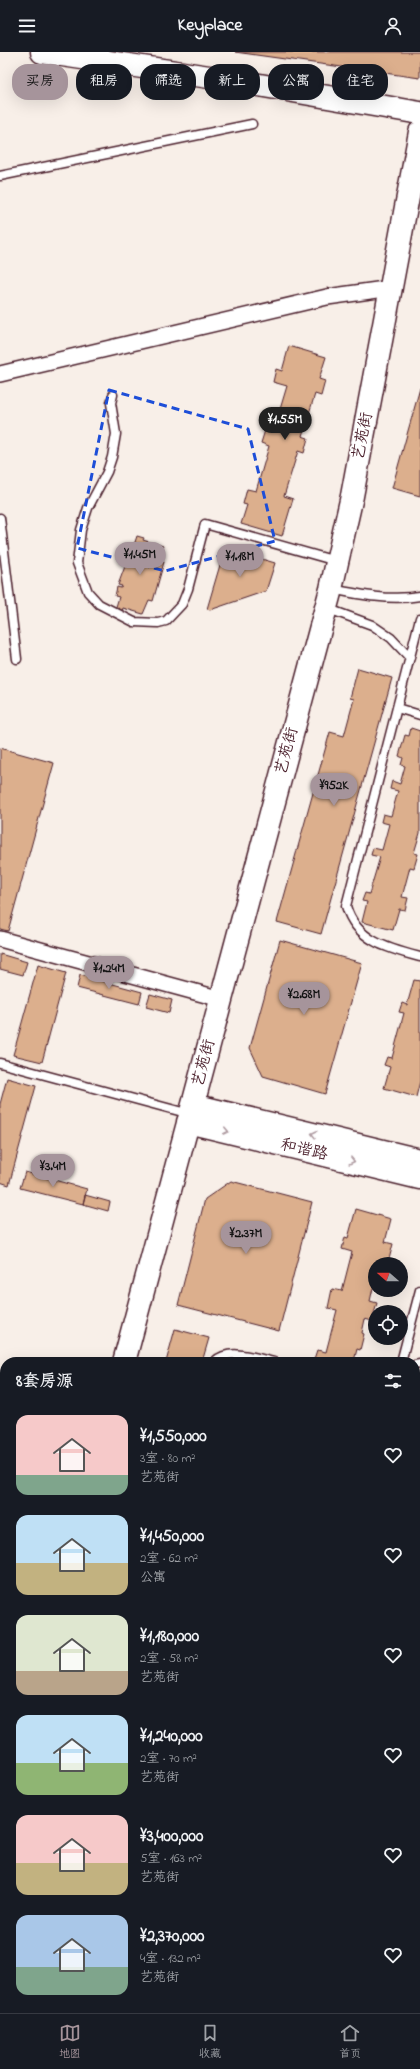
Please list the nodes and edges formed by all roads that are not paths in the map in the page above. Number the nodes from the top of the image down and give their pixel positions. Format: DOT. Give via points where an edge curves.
graph roads {
  1 [pos="42,52"];
  2 [pos="70,54"];
  3 [pos="420,112"];
  4 [pos="252,124"];
  5 [pos="420,132"];
  6 [pos="0,176"];
  7 [pos="392,288"];
  8 [pos="0,374"];
  9 [pos="113,395"];
  10 [pos="0,518"];
  11 [pos="1,538"];
  12 [pos="337,562"];
  13 [pos="420,596"];
  14 [pos="328,599"];
  15 [pos="420,618"];
  16 [pos="410,658"];
  17 [pos="17,659"];
  18 [pos="397,708"];
  19 [pos="420,715"];
  20 [pos="0,939"];
  21 [pos="420,957"];
  22 [pos="221,1000"];
  23 [pos="0,1063"];
  24 [pos="190,1114"];
  25 [pos="420,1160"];
  26 [pos="420,1178"];
  27 [pos="420,1290"];
  28 [pos="125,1357"];
  29 [pos="224,1357"];
  30 [pos="252,1357"];
  31 [pos="402,1357"];
  1 -- 2 [label="street"];
  2 -- 3 [label="street"];
  4 -- 6 [label="lane"];
  5 -- 7 [label="street, 艺苑街"];
  7 -- 8 [label="street" via="327,297"];
  7 -- 12 [label="street, 艺苑街"];
  9 -- 12 [label="lane" via="111,403 116,434 112,457 83,523 77,563 88,592 99,604 134,622 166,621 182,604 205,524"];
  10 -- 11 [label="lane"];
  11 -- 17 [label="lane"];
  12 -- 14 [label="street, 艺苑街"];
  13 -- 14 [label="lane"];
  14 -- 16 [label="lane" via="391,638"];
  14 -- 22 [label="street, 艺苑街"];
  15 -- 16 [label="lane"];
  16 -- 18 [label="lane"];
  18 -- 19 [label="lane"];
  18 -- 21 [label="lane" via="346,906 350,920 375,942"];
  20 -- 22 [label="street"];
  22 -- 24 [label="street, 艺苑街"];
  23 -- 24 [label="lane"];
  25 -- 24 [label="street, 和谐路, one-way"];
  24 -- 26 [label="street, 和谐路, one-way"];
  24 -- 28 [label="street, 艺苑街"];
  27 -- 31 [label="lane"];
  29 -- 30 [label="lane" via="230,1354"];
}
